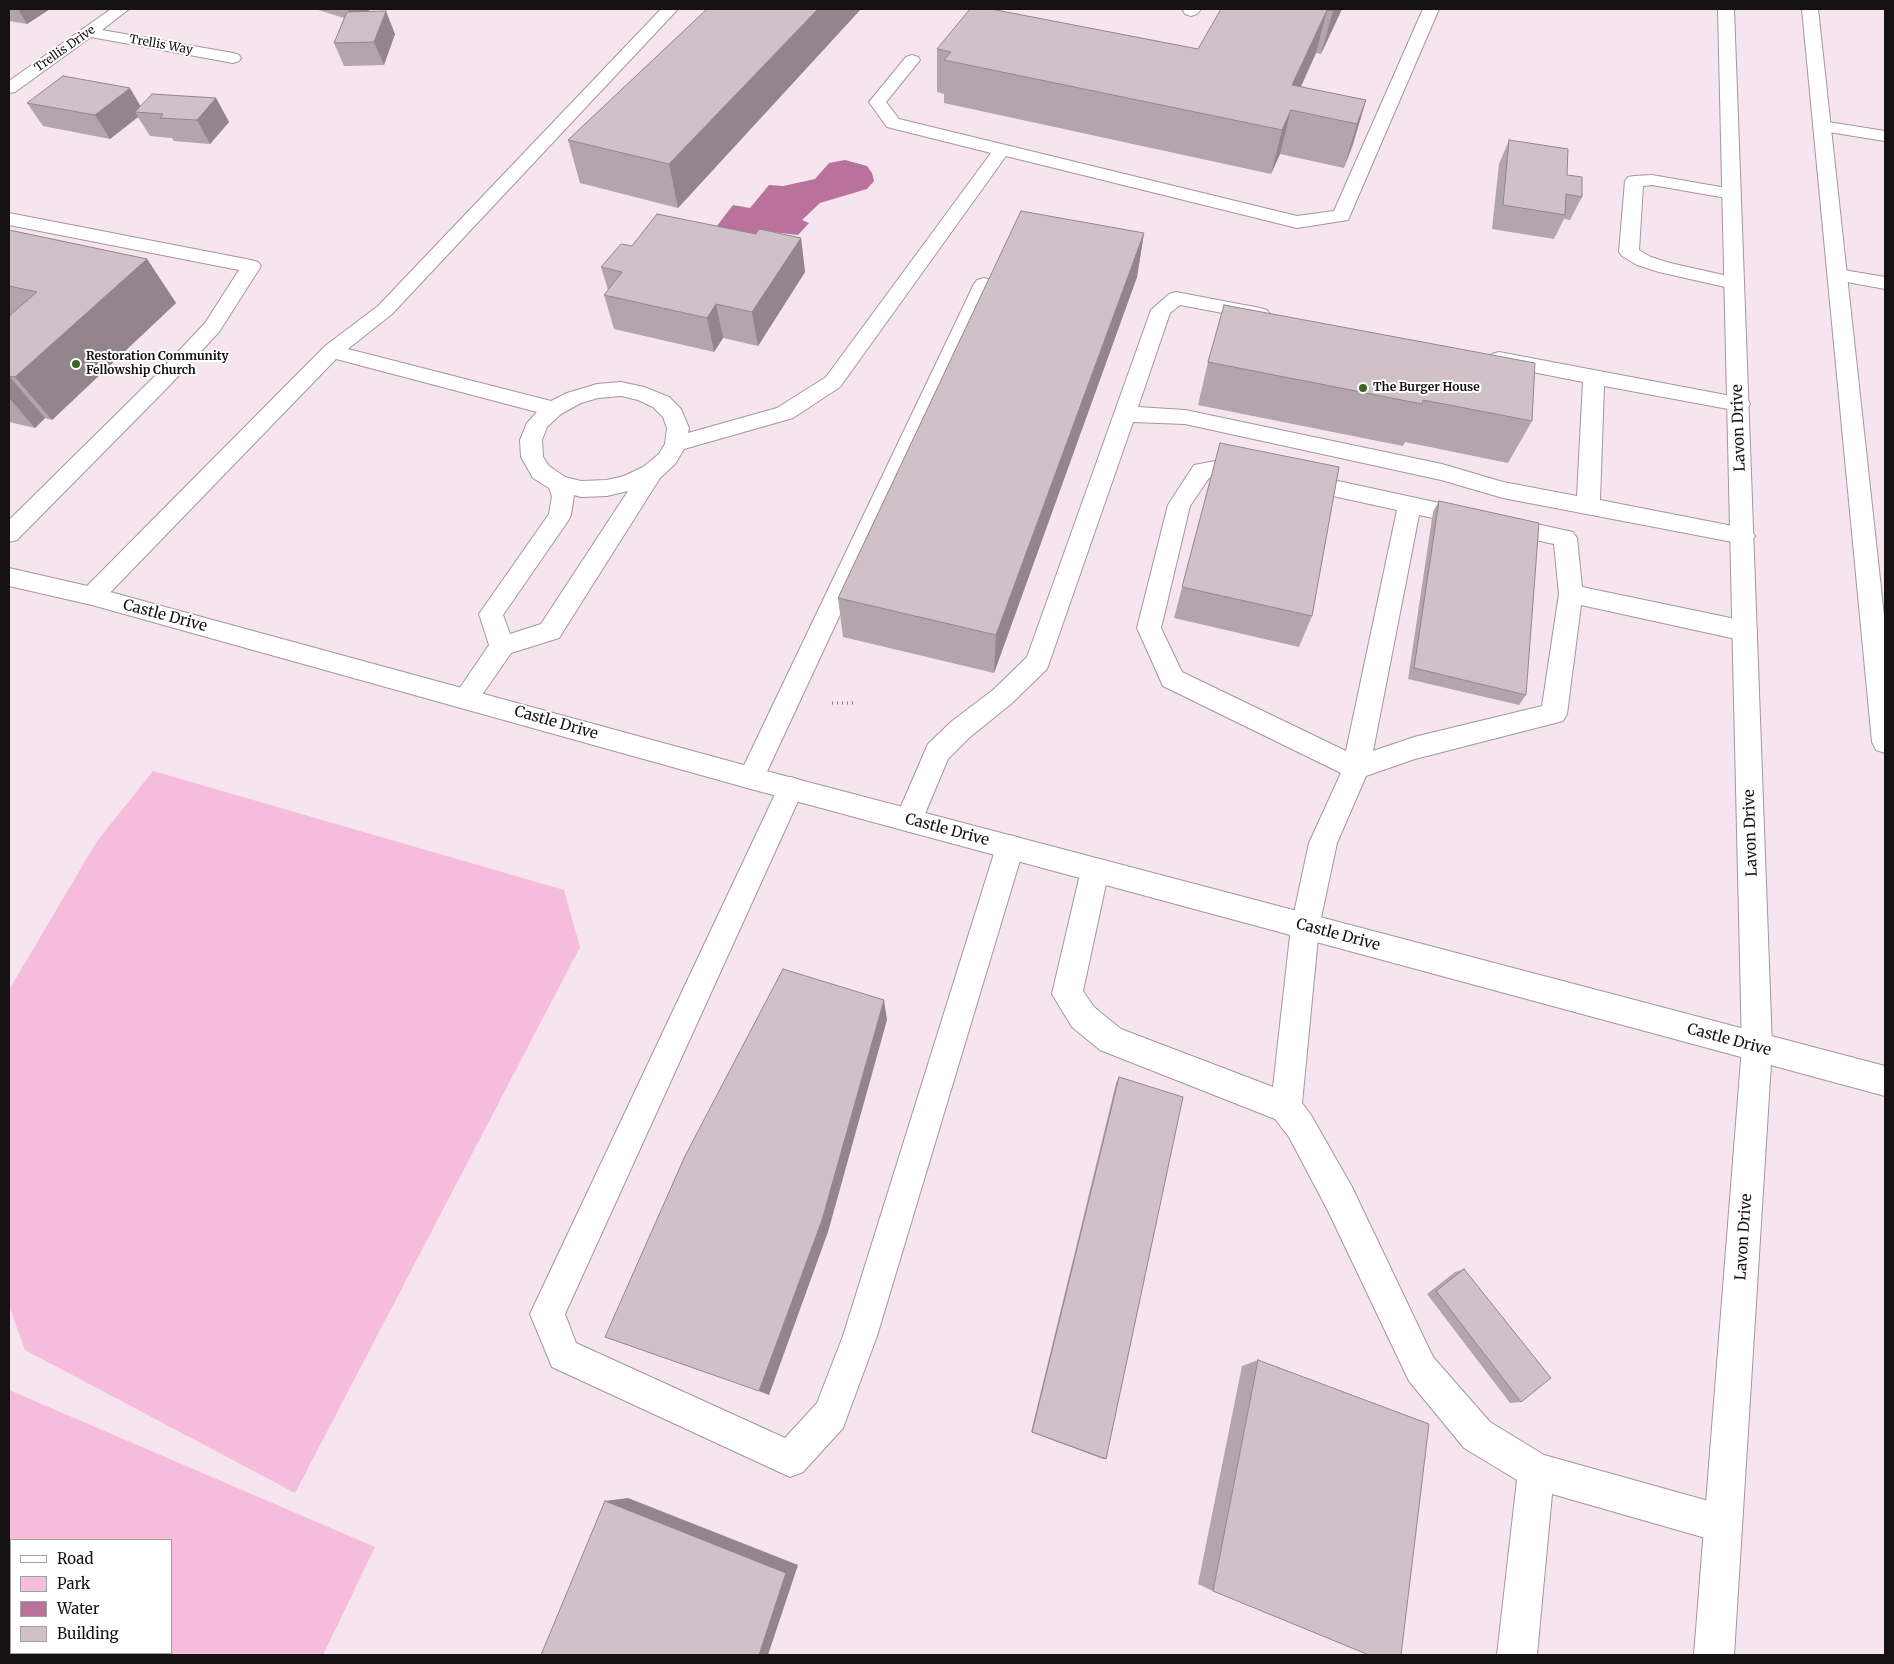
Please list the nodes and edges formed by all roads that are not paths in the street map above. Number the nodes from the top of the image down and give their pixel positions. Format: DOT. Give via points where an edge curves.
graph roads {
  1 [pos="121,9"];
  2 [pos="670,9"];
  3 [pos="1431,9"];
  4 [pos="1726,9"];
  5 [pos="1810,9"];
  6 [pos="89,32"];
  7 [pos="233,58"];
  8 [pos="912,60"];
  9 [pos="9,88"];
  10 [pos="1822,126"];
  11 [pos="1885,136"];
  12 [pos="1002,150"];
  13 [pos="1732,194"];
  14 [pos="9,219"];
  15 [pos="1838,276"];
  16 [pos="1734,283"];
  17 [pos="1885,283"];
  18 [pos="984,284"];
  19 [pos="1283,318"];
  20 [pos="332,351"];
  21 [pos="1477,355"];
  22 [pos="1594,377"];
  23 [pos="1738,404"];
  24 [pos="554,409"];
  25 [pos="1125,414"];
  26 [pos="676,444"];
  27 [pos="653,471"];
  28 [pos="558,483"];
  29 [pos="1410,505"];
  30 [pos="1588,506"];
  31 [pos="9,534"];
  32 [pos="1744,536"];
  33 [pos="9,577"];
  34 [pos="1571,594"];
  35 [pos="92,596"];
  36 [pos="1745,631"];
  37 [pos="502,646"];
  38 [pos="466,698"];
  39 [pos="1885,742"];
  40 [pos="1356,768"];
  41 [pos="751,778"];
  42 [pos="791,788"];
  43 [pos="910,820"];
  44 [pos="1010,847"];
  45 [pos="1095,870"];
  46 [pos="1305,927"];
  47 [pos="1757,1047"];
  48 [pos="1885,1081"];
  49 [pos="1286,1108"];
  50 [pos="1536,1471"];
  51 [pos="1723,1524"];
  52 [pos="1517,1655"];
  53 [pos="1714,1655"];
  1 -- 6 [label="main road, Trellis Drive"];
  2 -- 20 [label="main road" via="385,310"];
  3 -- 12 [label="main road" via="1341,216 1297,222"];
  4 -- 13 [label="main road, Lavon Drive"];
  5 -- 10 [label="main road"];
  6 -- 7 [label="main road, Trellis Way"];
  6 -- 9 [label="main road, Trellis Drive"];
  8 -- 12 [label="main road" via="878,102 893,123"];
  10 -- 11 [label="main road"];
  10 -- 15 [label="main road"];
  12 -- 26 [label="main road" via="833,382 785,412"];
  13 -- 16 [label="main road, Lavon Drive"];
  13 -- 16 [label="main road" via="1652,180 1634,181 1629,252 1666,268"];
  14 -- 31 [label="main road" via="251,266 212,327"];
  15 -- 17 [label="main road"];
  15 -- 39 [label="main road"];
  16 -- 23 [label="main road, Lavon Drive"];
  18 -- 41 [label="main road"];
  19 -- 25 [label="main road" via="1176,298 1162,310"];
  20 -- 24 [label="main road"];
  20 -- 35 [label="main road"];
  21 -- 22 [label="main road"];
  22 -- 23 [label="main road"];
  22 -- 30 [label="main road"];
  23 -- 32 [label="main road, Lavon Drive"];
  24 -- 26 [label="main road" via="597,391 622,390 644,394 661,402 672,414 678,428"];
  24 -- 28 [label="main road" via="538,423 531,440 532,457 541,472"];
  25 -- 30 [label="main road" via="1185,417 1442,472 1503,490"];
  25 -- 43 [label="main road" via="1038,662 937,752"];
  26 -- 27 [label="main road" via="667,459"];
  27 -- 28 [label="main road" via="630,483 607,488 581,489"];
  27 -- 37 [label="main road" via="550,631"];
  28 -- 37 [label="main road" via="562,496 560,515 492,614"];
  29 -- 34 [label="main road" via="1565,538"];
  29 -- 40 [label="main road"];
  29 -- 40 [label="main road" via="1232,466 1202,470 1180,505 1149,628 1172,679"];
  30 -- 32 [label="main road"];
  32 -- 36 [label="main road, Lavon Drive"];
  33 -- 35 [label="main road, Castle Drive"];
  34 -- 36 [label="main road"];
  34 -- 40 [label="main road" via="1554,714 1414,748"];
  35 -- 38 [label="main road, Castle Drive"];
  36 -- 47 [label="main road, Lavon Drive"];
  37 -- 38 [label="main road"];
  38 -- 41 [label="main road, Castle Drive"];
  40 -- 46 [label="main road" via="1322,843"];
  41 -- 42 [label="main road, Castle Drive"];
  42 -- 43 [label="main road, Castle Drive"];
  42 -- 44 [label="main road" via="547,1314 564,1355 790,1459 830,1415 860,1336"];
  43 -- 44 [label="main road, Castle Drive"];
  44 -- 45 [label="main road, Castle Drive"];
  45 -- 46 [label="main road, Castle Drive"];
  45 -- 49 [label="main road" via="1066,994 1083,1017 1111,1040"];
  46 -- 47 [label="main road, Castle Drive"];
  46 -- 49 [label="main road"];
  47 -- 48 [label="main road, Castle Drive"];
  47 -- 51 [label="main road, Lavon Drive"];
  49 -- 50 [label="main road" via="1300,1126 1340,1199 1421,1369 1477,1435"];
  50 -- 51 [label="main road"];
  50 -- 52 [label="main road"];
  51 -- 53 [label="main road, Lavon Drive"];
}
